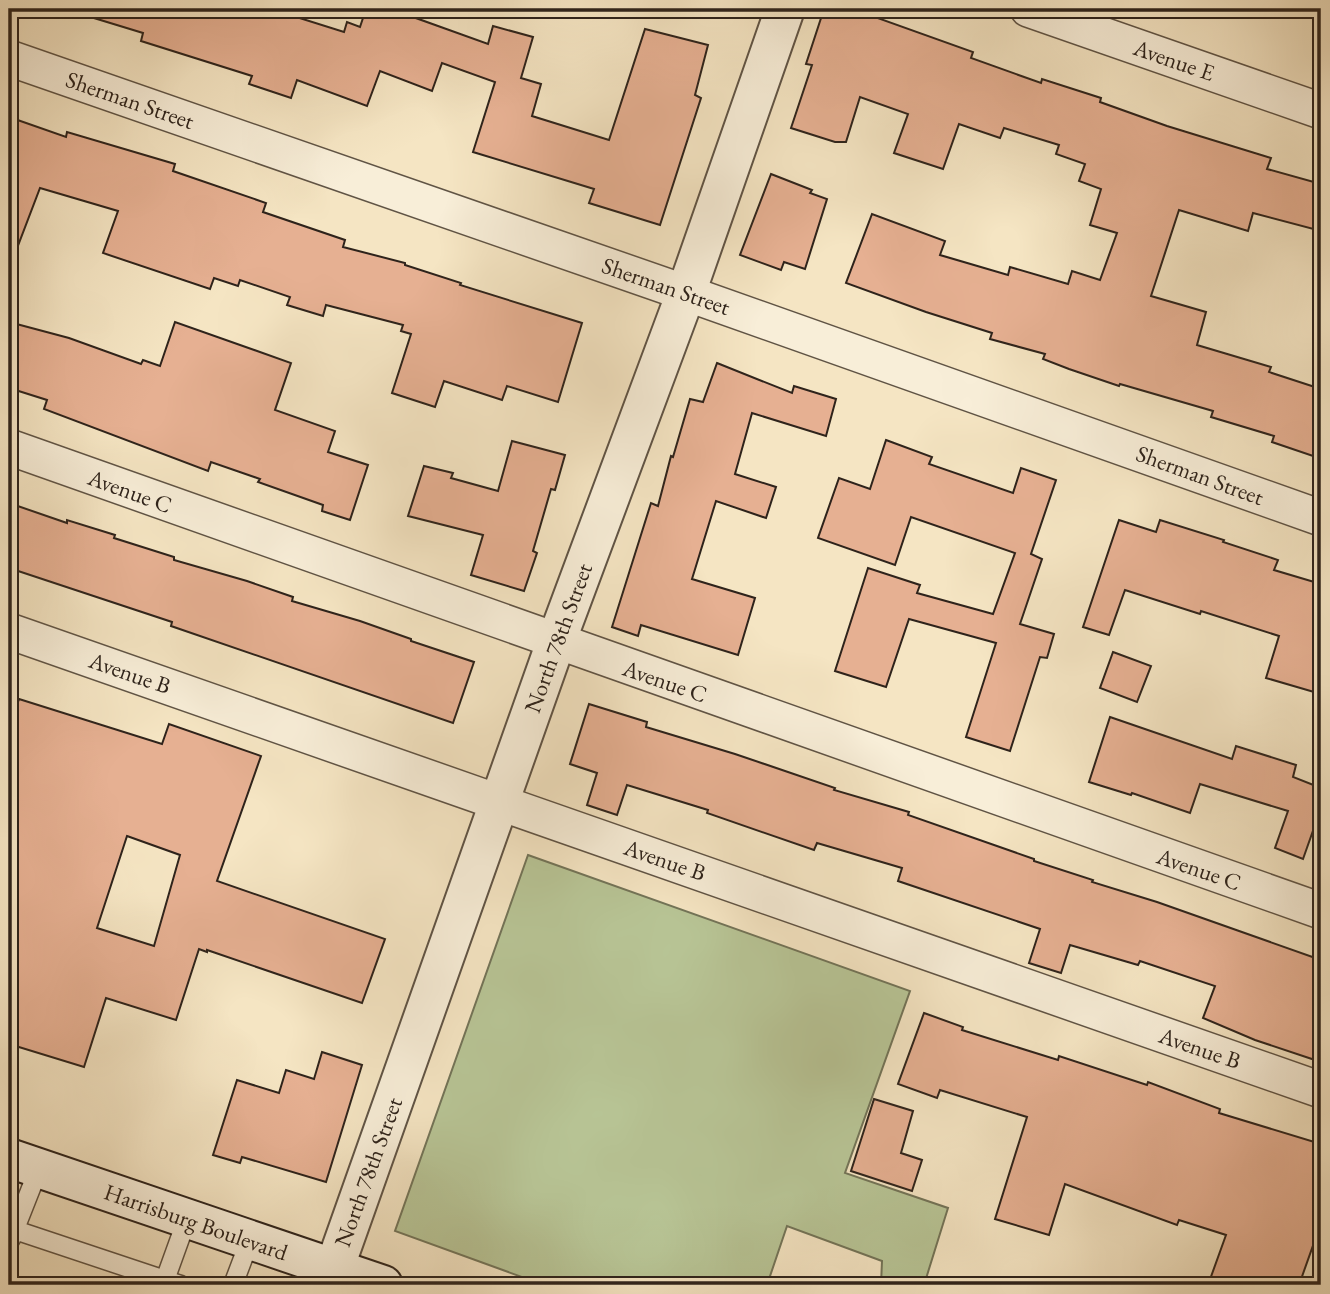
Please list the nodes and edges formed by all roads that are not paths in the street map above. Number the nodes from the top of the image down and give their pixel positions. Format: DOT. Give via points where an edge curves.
graph roads {
  1 [pos="785,9"];
  2 [pos="1028,9"];
  3 [pos="9,58"];
  4 [pos="1321,111"];
  5 [pos="687,293"];
  6 [pos="9,447"];
  7 [pos="1321,518"];
  8 [pos="9,631"];
  9 [pos="556,642"];
  10 [pos="500,803"];
  11 [pos="1321,911"];
  12 [pos="1321,1090"];
  13 [pos="24,1163"];
  14 [pos="187,1219"];
  15 [pos="12,1236"];
  16 [pos="250,1240"];
  17 [pos="331,1277"];
  18 [pos="170,1284"];
  19 [pos="233,1285"];
  20 [pos="383,1285"];
  1 -- 5 [label="street, North 78th Street"];
  2 -- 4 [label="street, Avenue E"];
  3 -- 5 [label="street, Sherman Street"];
  5 -- 7 [label="street, Sherman Street"];
  5 -- 9 [label="street, North 78th Street"];
  6 -- 9 [label="street, Avenue C"];
  8 -- 10 [label="street, Avenue B"];
  9 -- 10 [label="street, North 78th Street"];
  9 -- 11 [label="street, Avenue C"];
  10 -- 12 [label="street, Avenue B"];
  10 -- 17 [label="street, North 78th Street"];
  13 -- 14 [label="street, Harrisburg Boulevard"];
  13 -- 15 [label="lane"];
  14 -- 16 [label="street, Harrisburg Boulevard"];
  14 -- 18 [label="lane"];
  15 -- 18 [label="lane"];
  16 -- 17 [label="street, Harrisburg Boulevard"];
  16 -- 19 [label="lane"];
  17 -- 20 [label="street, Harrisburg Boulevard"];
}
